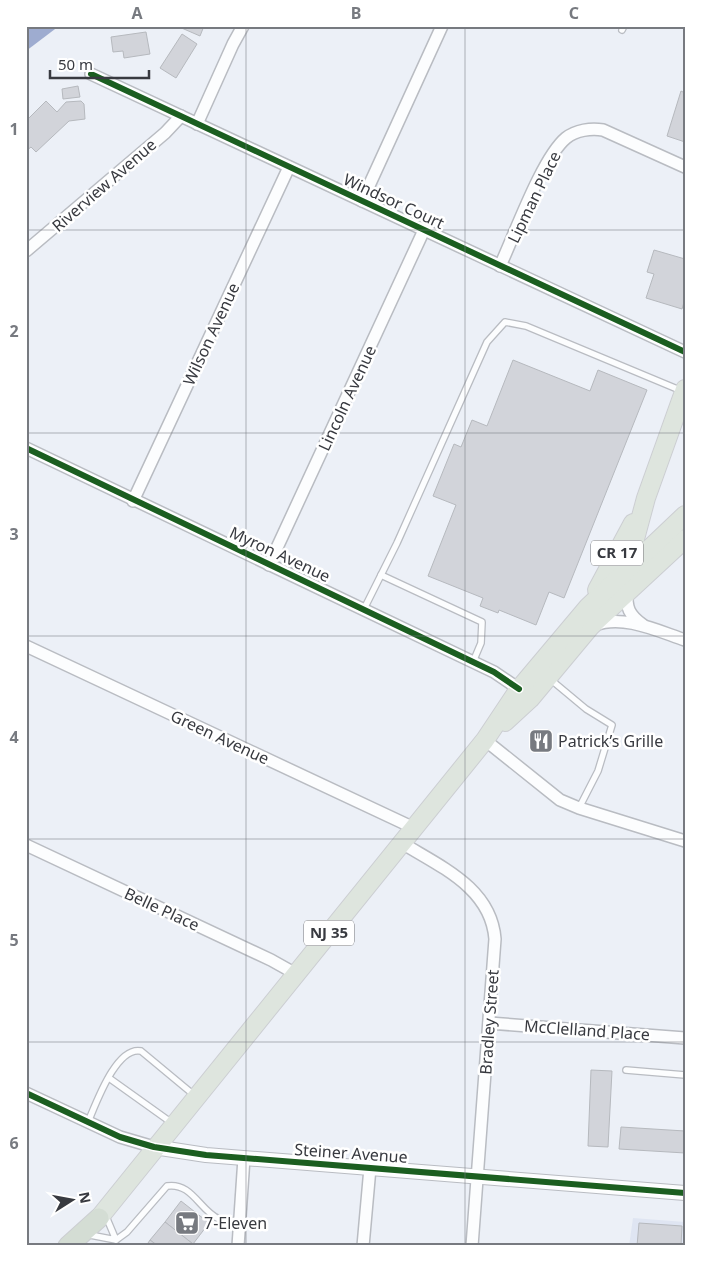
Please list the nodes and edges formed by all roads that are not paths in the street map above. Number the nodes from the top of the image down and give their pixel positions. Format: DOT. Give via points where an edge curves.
graph roads {
  1 [pos="243,26"];
  2 [pos="442,26"];
  3 [pos="92,74"];
  4 [pos="181,116"];
  5 [pos="197,124"];
  6 [pos="289,167"];
  7 [pos="685,167"];
  8 [pos="362,201"];
  9 [pos="424,230"];
  10 [pos="26,251"];
  11 [pos="500,266"];
  12 [pos="685,352"];
  13 [pos="684,390"];
  14 [pos="680,417"];
  15 [pos="26,448"];
  16 [pos="646,498"];
  17 [pos="133,501"];
  18 [pos="685,515"];
  19 [pos="685,539"];
  20 [pos="270,565"];
  21 [pos="627,568"];
  22 [pos="381,575"];
  23 [pos="628,591"];
  24 [pos="588,607"];
  25 [pos="364,609"];
  26 [pos="643,625"];
  27 [pos="590,627"];
  28 [pos="685,640"];
  29 [pos="26,646"];
  30 [pos="474,662"];
  31 [pos="548,678"];
  32 [pos="519,689"];
  33 [pos="485,740"];
  34 [pos="579,808"];
  35 [pos="414,828"];
  36 [pos="685,841"];
  37 [pos="402,843"];
  38 [pos="26,845"];
  39 [pos="296,974"];
  40 [pos="489,1024"];
  41 [pos="685,1038"];
  42 [pos="626,1070"];
  43 [pos="685,1075"];
  44 [pos="108,1078"];
  45 [pos="26,1093"];
  46 [pos="196,1096"];
  47 [pos="88,1122"];
  48 [pos="173,1124"];
  49 [pos="154,1147"];
  50 [pos="244,1158"];
  51 [pos="370,1168"];
  52 [pos="477,1176"];
  53 [pos="685,1193"];
  54 [pos="101,1215"];
  55 [pos="240,1221"];
  56 [pos="87,1240"];
  57 [pos="116,1240"];
  58 [pos="68,1246"];
  59 [pos="238,1246"];
  60 [pos="363,1246"];
  61 [pos="472,1246"];
  1 -- 5 [label="street"];
  2 -- 8 [label="street"];
  3 -- 4 [label="street, Windsor Court"];
  4 -- 5 [label="street, Windsor Court"];
  4 -- 10 [label="street, Riverview Avenue"];
  5 -- 6 [label="street, Windsor Court"];
  6 -- 8 [label="street, Windsor Court"];
  6 -- 17 [label="street, Wilson Avenue"];
  7 -- 11 [label="street, Lipman Place" via="603,130 590,129 568,136 547,164"];
  8 -- 9 [label="street, Windsor Court"];
  9 -- 11 [label="street, Windsor Court"];
  9 -- 20 [label="street, Lincoln Avenue"];
  11 -- 12 [label="street, Windsor Court"];
  13 -- 14 [label="main road, CR 17"];
  13 -- 22 [label="lane" via="526,326 505,322 487,342"];
  14 -- 16 [label="main road, CR 17"];
  15 -- 17 [label="street, Myron Avenue"];
  16 -- 21 [label="main road, CR 17"];
  16 -- 24 [label="main road, CR 17"];
  17 -- 20 [label="street, Myron Avenue"];
  18 -- 21 [label="main road, NJ 35"];
  19 -- 23 [label="main road, NJ 35"];
  20 -- 25 [label="street, Myron Avenue"];
  21 -- 24 [label="main road, NJ 35"];
  21 -- 27 [label="main road, CR 17" via="618,588"];
  22 -- 25 [label="lane"];
  22 -- 30 [label="lane" via="482,622 481,643"];
  23 -- 26 [label="street" via="628,609 632,618"];
  23 -- 27 [label="main road, NJ 35"];
  24 -- 32 [label="main road, NJ 35"];
  25 -- 30 [label="street, Myron Avenue"];
  26 -- 27 [label="street" via="609,622"];
  26 -- 28 [label="street"];
  27 -- 31 [label="main road, NJ 35"];
  29 -- 35 [label="street, Green Avenue"];
  30 -- 32 [label="street, Myron Avenue"];
  31 -- 33 [label="main road, NJ 35"];
  31 -- 34 [label="lane" via="586,710 612,725 598,771"];
  32 -- 33 [label="main road, NJ 35"];
  33 -- 34 [label="street" via="551,794"];
  33 -- 35 [label="main road, NJ 35"];
  34 -- 36 [label="street"];
  35 -- 37 [label="main road, NJ 35"];
  37 -- 39 [label="main road, NJ 35"];
  37 -- 40 [label="street, Bradley Street" via="460,880 489,911 496,939"];
  38 -- 39 [label="street, Belle Place"];
  39 -- 46 [label="main road, NJ 35"];
  40 -- 41 [label="street, McClelland Place"];
  40 -- 52 [label="street, Bradley Street"];
  42 -- 43 [label="lane"];
  44 -- 46 [label="lane" via="128,1053 141,1050"];
  44 -- 47 [label="lane"];
  44 -- 48 [label="lane"];
  45 -- 47 [label="street, Steiner Avenue"];
  46 -- 48 [label="main road, NJ 35"];
  47 -- 49 [label="street, Steiner Avenue" via="120,1138"];
  48 -- 49 [label="main road, NJ 35"];
  49 -- 50 [label="street, Steiner Avenue"];
  49 -- 54 [label="main road, NJ 35"];
  50 -- 51 [label="street, Steiner Avenue"];
  50 -- 55 [label="street"];
  51 -- 52 [label="street, Steiner Avenue"];
  51 -- 60 [label="street"];
  52 -- 53 [label="street, Steiner Avenue"];
  52 -- 61 [label="street, Bradley Street"];
  54 -- 56 [label="highway, NJ 35"];
  54 -- 57 [label="lane"];
  54 -- 58 [label="highway, NJ 35"];
  55 -- 57 [label="lane" via="219,1219 184,1188 167,1186 128,1232"];
  55 -- 59 [label="street"];
  56 -- 57 [label="lane"];
}
